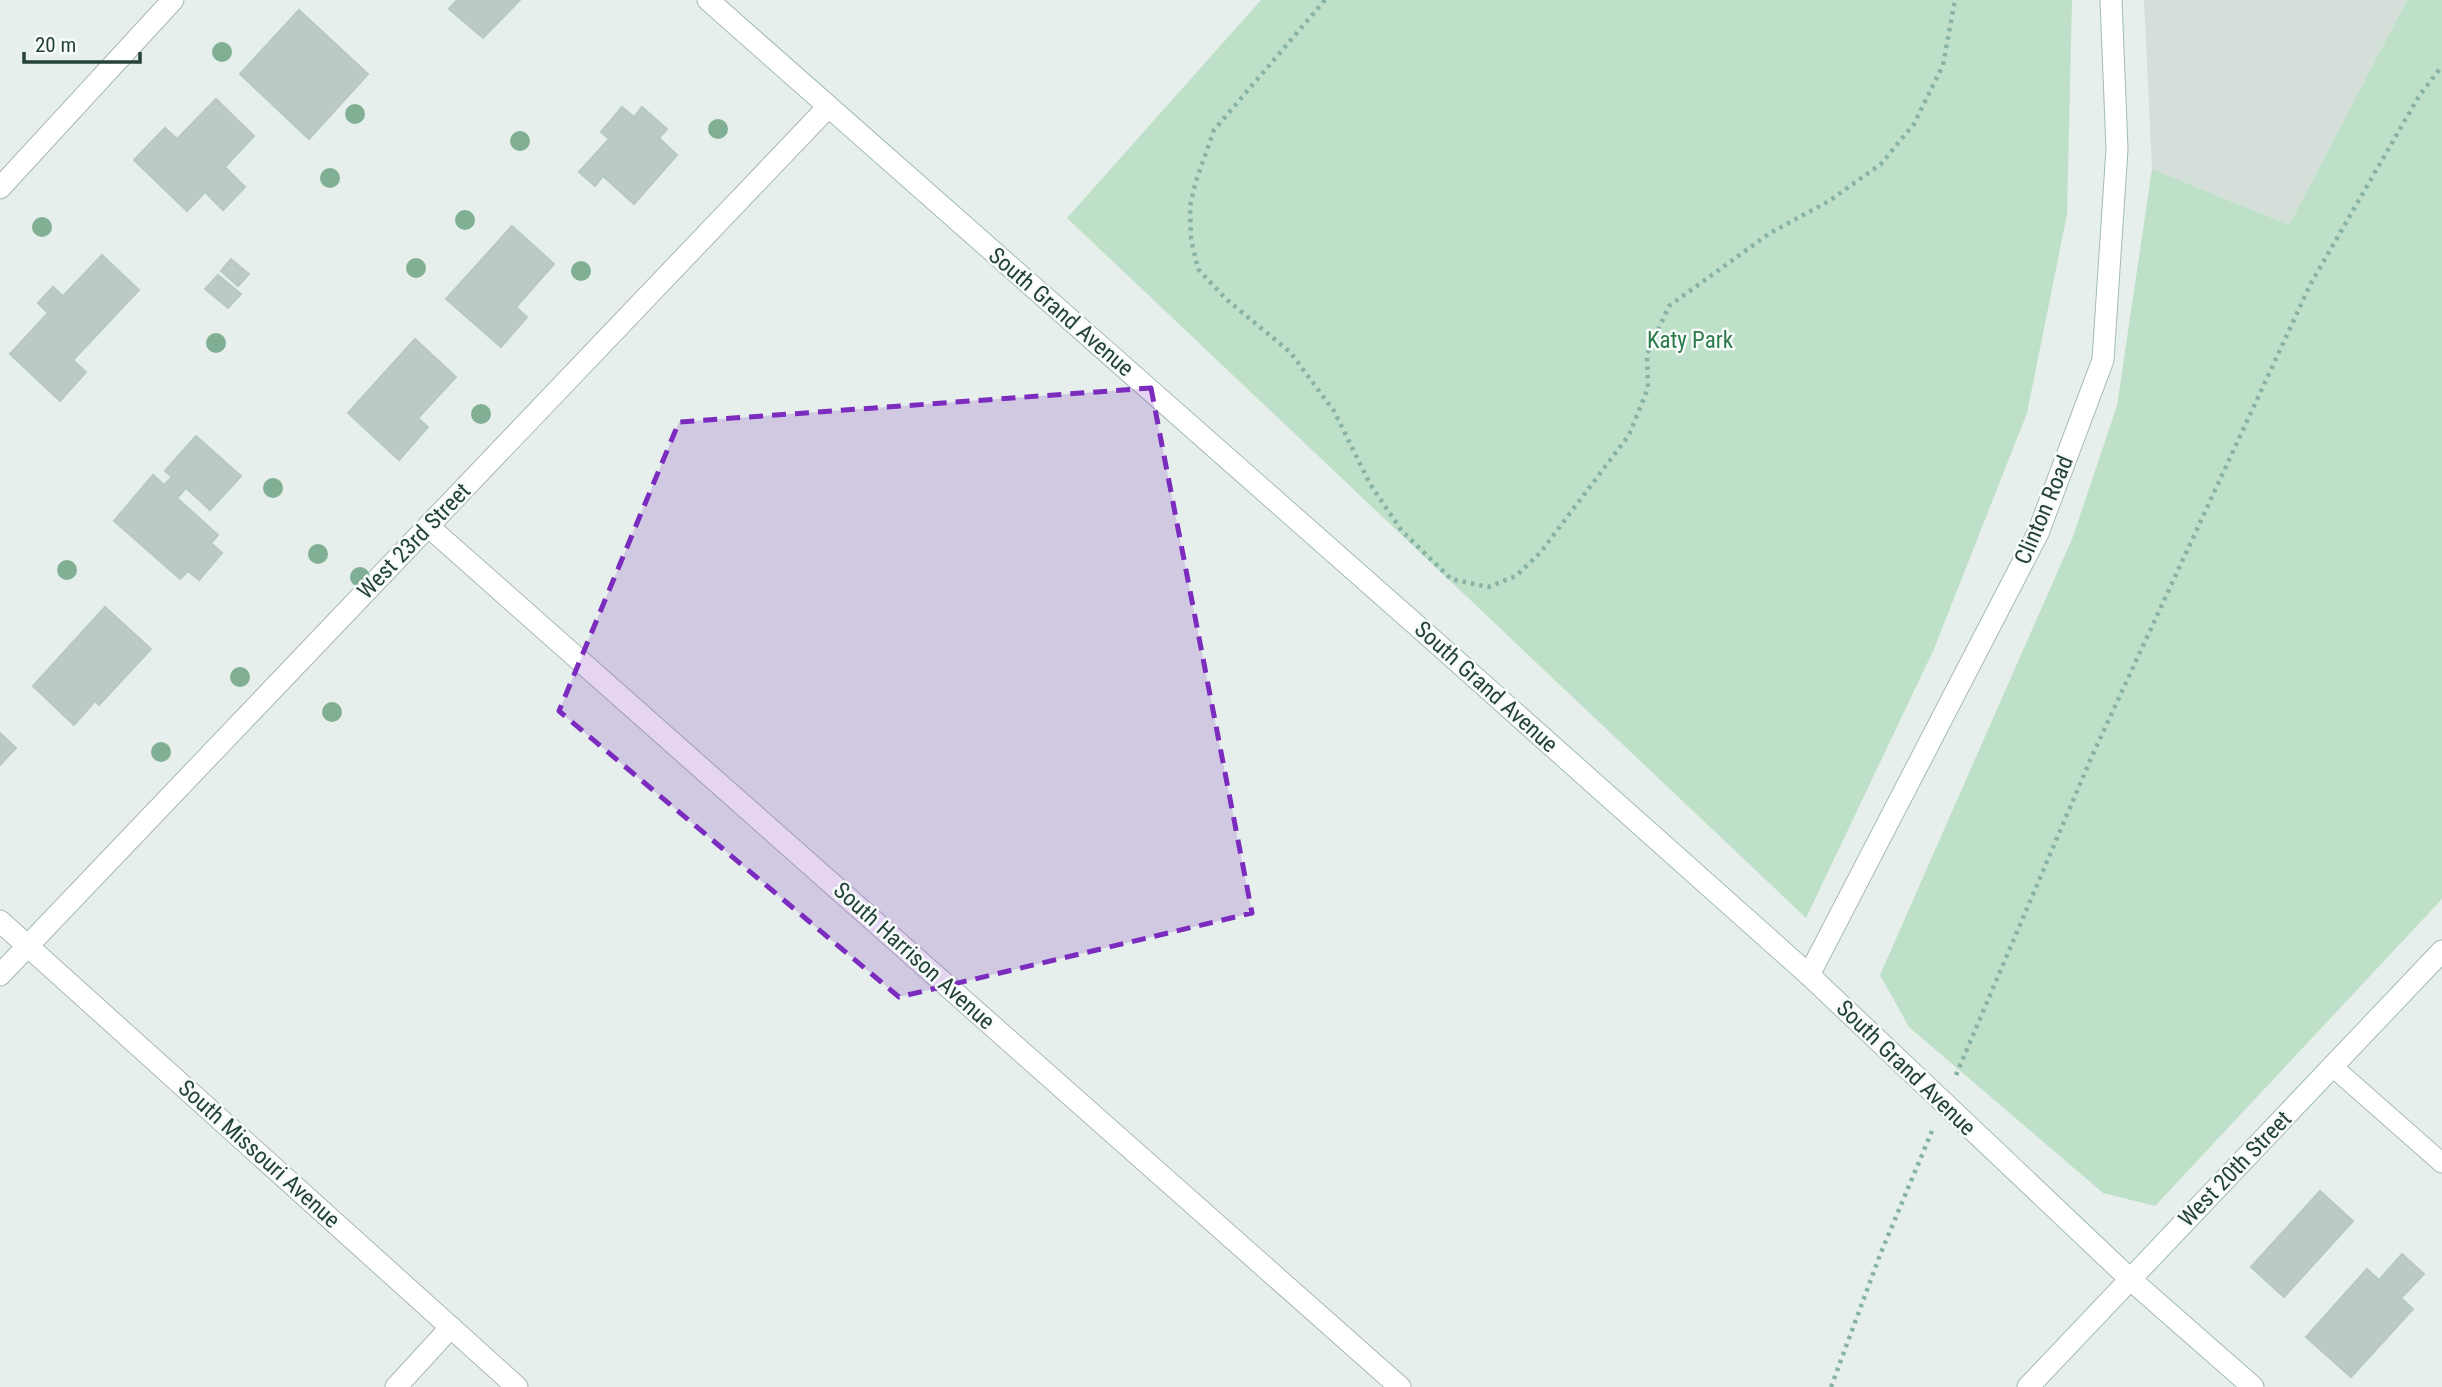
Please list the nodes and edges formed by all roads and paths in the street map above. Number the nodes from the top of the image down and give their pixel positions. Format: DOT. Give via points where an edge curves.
graph roads {
  1 [pos="173,0"];
  2 [pos="708,0"];
  3 [pos="1325,0"];
  4 [pos="1955,0"];
  5 [pos="2111,0"];
  6 [pos="2442,66"];
  7 [pos="828,107"];
  8 [pos="0,188"];
  9 [pos="428,526"];
  10 [pos="0,921"];
  11 [pos="27,945"];
  12 [pos="2442,951"];
  13 [pos="0,975"];
  14 [pos="1809,975"];
  15 [pos="2333,1067"];
  16 [pos="1944,1104"];
  17 [pos="2442,1163"];
  18 [pos="2130,1279"];
  19 [pos="452,1328"];
  20 [pos="396,1387"];
  21 [pos="517,1387"];
  22 [pos="1400,1387"];
  23 [pos="1830,1387"];
  24 [pos="2028,1387"];
  25 [pos="2253,1387"];
  1 -- 8 [label="street"];
  2 -- 7 [label="street, South Grand Avenue"];
  3 -- 4 [label="path" via="1214,130 1190,206 1198,269 1226,299 1290,352 1334,411 1370,484 1402,531 1451,579 1488,587 1516,576 1540,553 1629,435 1648,388 1647,354 1669,306 1770,233 1829,201 1881,164 1914,124 1943,65"];
  5 -- 14 [label="street, Clinton Road" via="2117,149 2103,360 2038,533"];
  6 -- 16 [label="path" via="2419,96 2310,285 2092,756"];
  7 -- 9 [label="street, West 23rd Street"];
  7 -- 14 [label="street, South Grand Avenue"];
  9 -- 11 [label="street, West 23rd Street"];
  9 -- 22 [label="street, South Harrison Avenue"];
  10 -- 11 [label="street, South Missouri Avenue"];
  11 -- 13 [label="street, West 23rd Street"];
  11 -- 19 [label="street, South Missouri Avenue"];
  12 -- 15 [label="street, West 20th Street"];
  14 -- 16 [label="street, South Grand Avenue"];
  15 -- 17 [label="lane"];
  15 -- 18 [label="street, West 20th Street"];
  16 -- 18 [label="street, South Grand Avenue"];
  16 -- 23 [label="path"];
  18 -- 24 [label="street, West 20th Street"];
  18 -- 25 [label="street, South Grand Avenue"];
  19 -- 20 [label="street"];
  19 -- 21 [label="street, South Missouri Avenue"];
}
